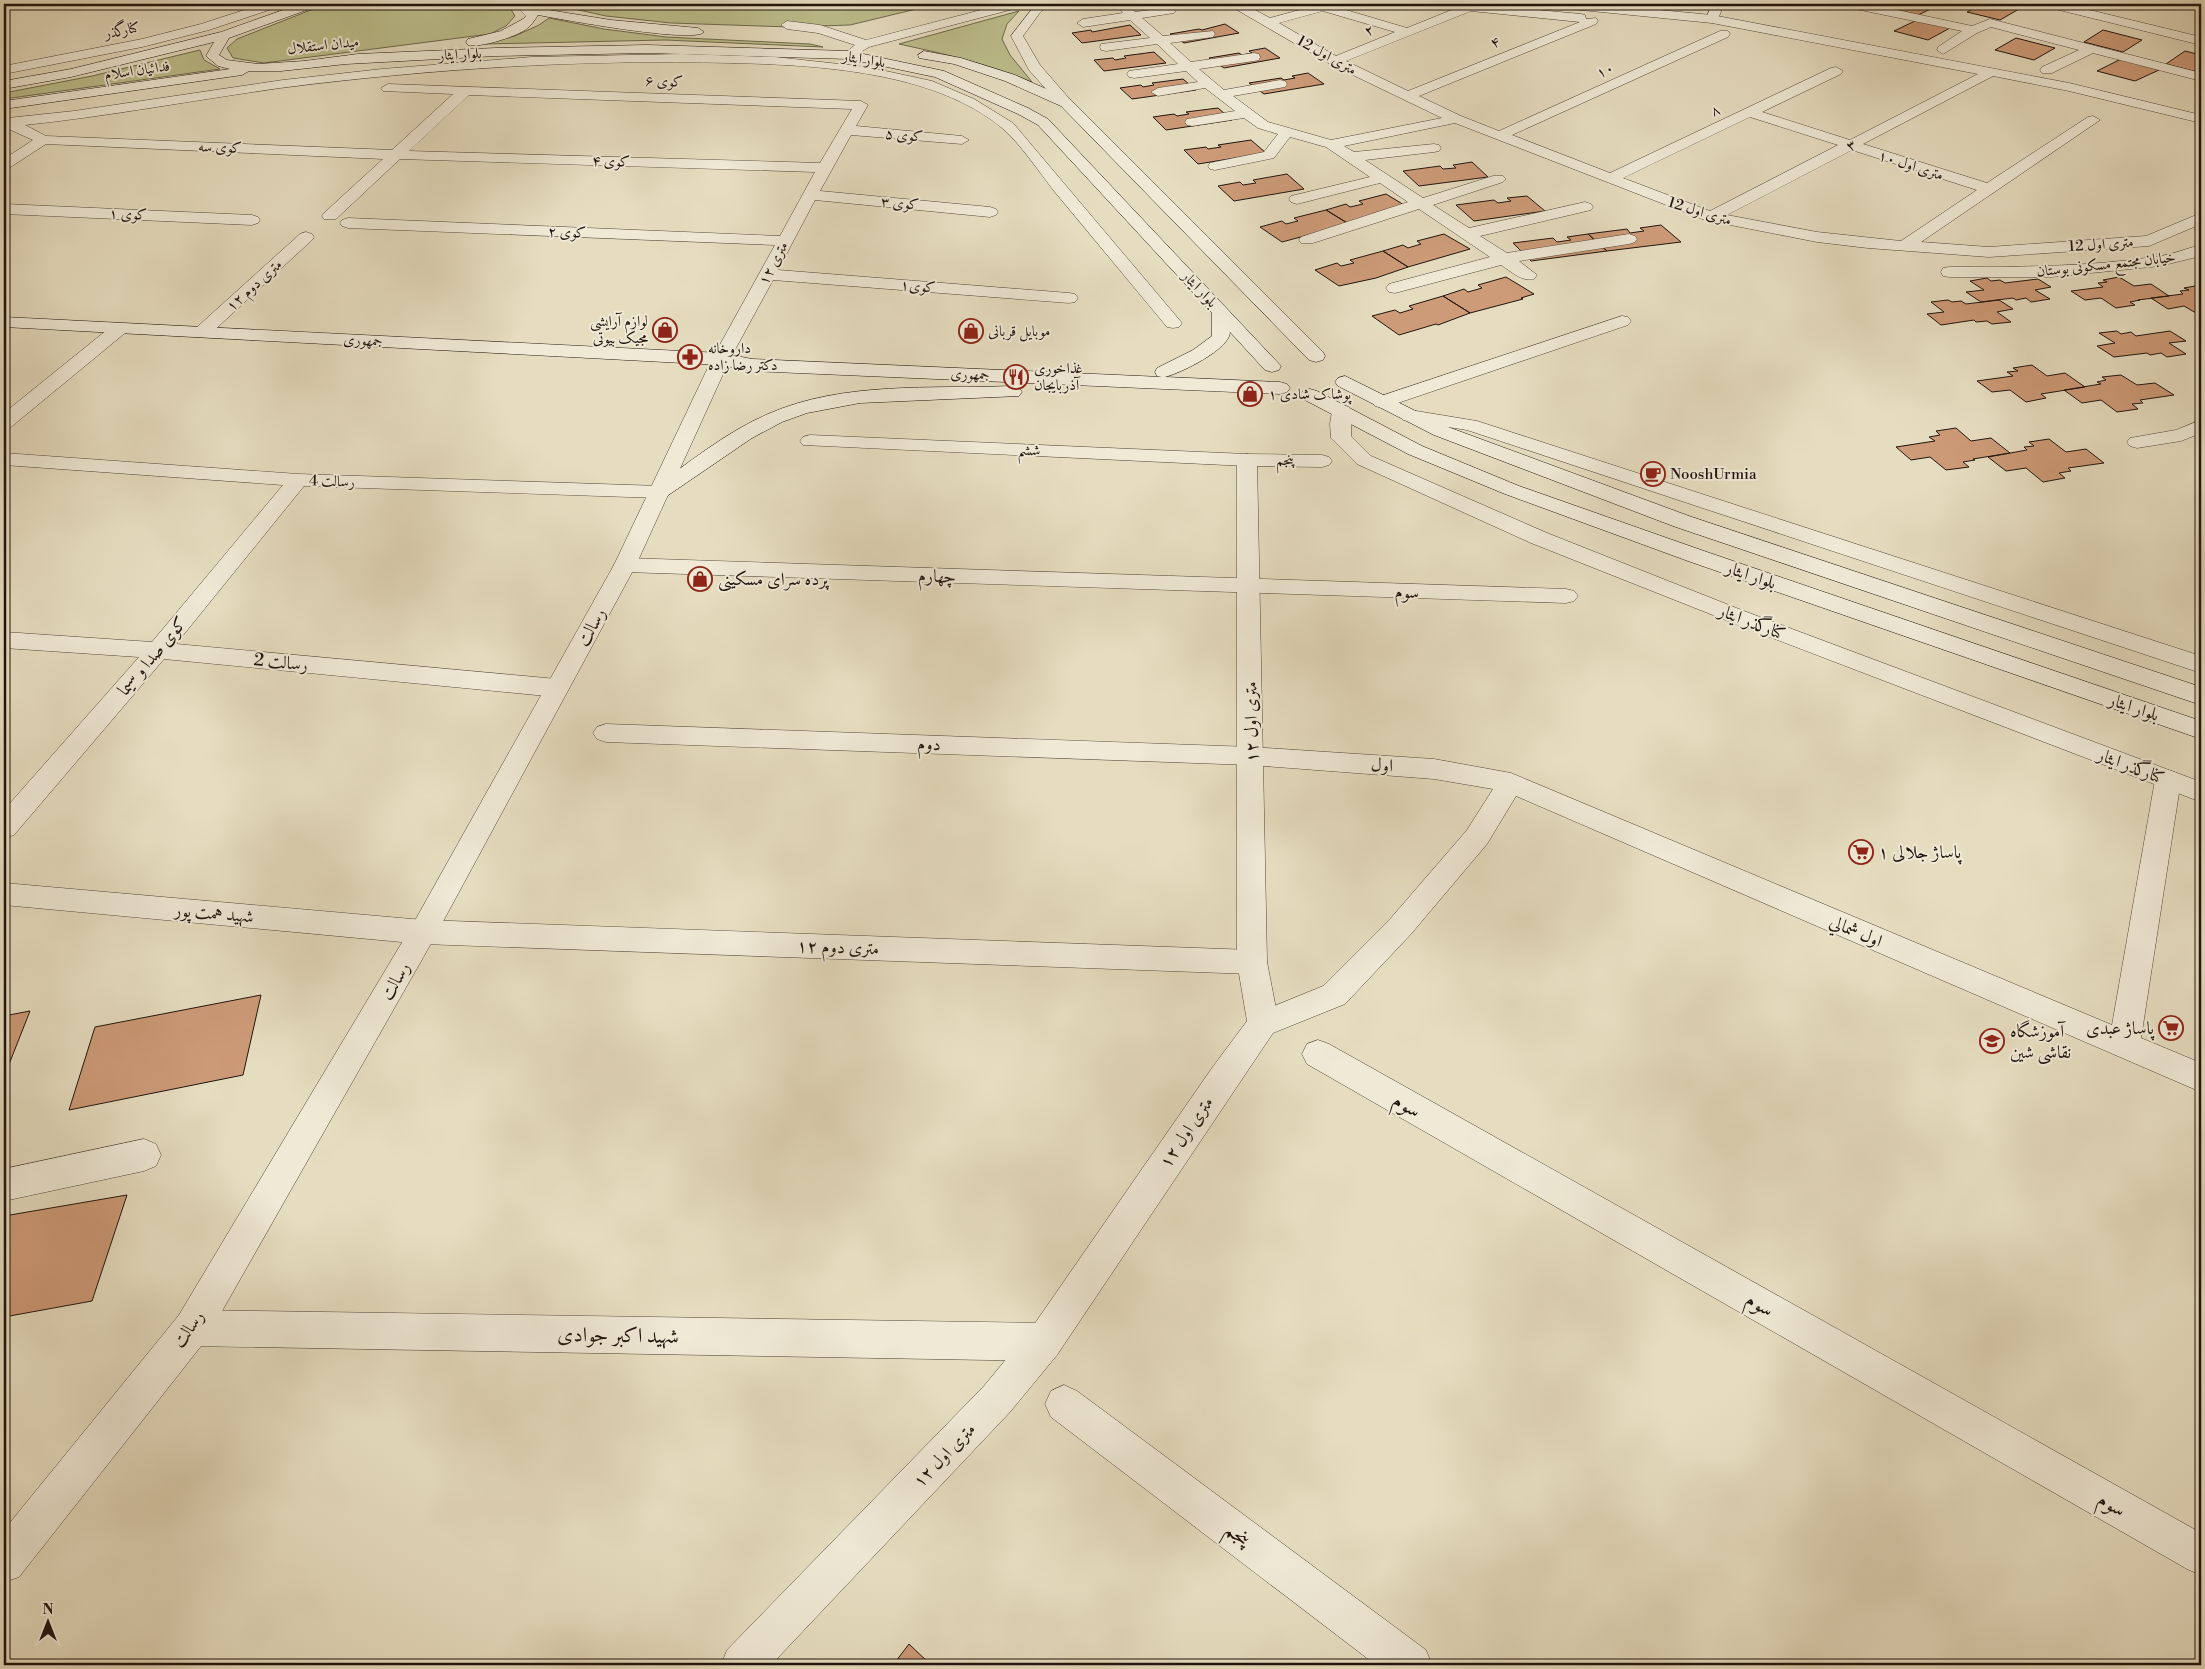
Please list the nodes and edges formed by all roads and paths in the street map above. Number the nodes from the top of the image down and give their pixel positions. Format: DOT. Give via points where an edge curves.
graph roads {
  1 [pos="21,4"];
  2 [pos="270,4"];
  3 [pos="274,4"];
  4 [pos="311,4"];
  5 [pos="1017,4"];
  6 [pos="1043,4"];
  7 [pos="1236,4"];
  8 [pos="1441,4"];
  9 [pos="1561,4"];
  10 [pos="1718,4"];
  11 [pos="1851,4"];
  12 [pos="2051,4"];
  13 [pos="4,6"];
  14 [pos="1328,6"];
  15 [pos="1881,6"];
  16 [pos="2071,6"];
  17 [pos="524,7"];
  18 [pos="1471,7"];
  19 [pos="1170,10"];
  20 [pos="1127,11"];
  21 [pos="1712,19"];
  22 [pos="1596,20"];
  23 [pos="1270,22"];
  24 [pos="1083,23"];
  25 [pos="1626,23"];
  26 [pos="2033,23"];
  27 [pos="166,24"];
  28 [pos="787,25"];
  29 [pos="1973,30"];
  30 [pos="2019,30"];
  31 [pos="128,31"];
  32 [pos="708,32"];
  33 [pos="1408,32"];
  34 [pos="1704,32"];
  35 [pos="1209,34"];
  36 [pos="225,35"];
  37 [pos="776,35"];
  38 [pos="2198,38"];
  39 [pos="1160,40"];
  40 [pos="142,43"];
  41 [pos="864,44"];
  42 [pos="1106,47"];
  43 [pos="646,49"];
  44 [pos="2091,49"];
  45 [pos="1943,50"];
  46 [pos="2149,52"];
  47 [pos="849,55"];
  48 [pos="1254,56"];
  49 [pos="340,60"];
  50 [pos="2134,60"];
  51 [pos="1336,61"];
  52 [pos="523,63"];
  53 [pos="1188,66"];
  54 [pos="274,67"];
  55 [pos="4,70"];
  56 [pos="2047,70"];
  57 [pos="1836,71"];
  58 [pos="1991,72"];
  59 [pos="1134,74"];
  60 [pos="2195,76"];
  61 [pos="284,84"];
  62 [pos="1208,84"];
  63 [pos="1280,84"];
  64 [pos="2172,84"];
  65 [pos="4,85"];
  66 [pos="466,90"];
  67 [pos="1158,92"];
  68 [pos="1222,94"];
  69 [pos="1407,96"];
  70 [pos="1066,103"];
  71 [pos="4,105"];
  72 [pos="861,105"];
  73 [pos="1749,112"];
  74 [pos="1247,113"];
  75 [pos="1456,119"];
  76 [pos="2201,119"];
  77 [pos="2093,120"];
  78 [pos="1192,122"];
  79 [pos="6,123"];
  80 [pos="847,130"];
  81 [pos="1286,132"];
  82 [pos="1499,136"];
  83 [pos="43,140"];
  84 [pos="962,140"];
  85 [pos="1331,144"];
  86 [pos="1850,145"];
  87 [pos="1434,148"];
  88 [pos="398,155"];
  89 [pos="1352,157"];
  90 [pos="4,165"];
  91 [pos="1215,166"];
  92 [pos="825,168"];
  93 [pos="1383,178"];
  94 [pos="1498,179"];
  95 [pos="1609,179"];
  96 [pos="1988,190"];
  97 [pos="810,195"];
  98 [pos="1297,199"];
  99 [pos="1421,204"];
  100 [pos="1585,207"];
  101 [pos="4,209"];
  102 [pos="990,212"];
  103 [pos="330,216"];
  104 [pos="1711,217"];
  105 [pos="2201,218"];
  106 [pos="252,220"];
  107 [pos="348,223"];
  108 [pos="1465,234"];
  109 [pos="306,238"];
  110 [pos="1629,239"];
  111 [pos="1307,240"];
  112 [pos="785,241"];
  113 [pos="1904,246"];
  114 [pos="2201,250"];
  115 [pos="1503,259"];
  116 [pos="1949,272"];
  117 [pos="768,274"];
  118 [pos="1528,275"];
  119 [pos="1395,288"];
  120 [pos="1069,298"];
  121 [pos="1221,312"];
  122 [pos="1622,321"];
  123 [pos="4,322"];
  124 [pos="1173,323"];
  125 [pos="119,329"];
  126 [pos="202,332"];
  127 [pos="722,359"];
  128 [pos="1332,366"];
  129 [pos="1280,369"];
  130 [pos="1169,378"];
  131 [pos="1310,395"];
  132 [pos="1382,402"];
  133 [pos="1342,411"];
  134 [pos="1410,416"];
  135 [pos="4,423"];
  136 [pos="2201,426"];
  137 [pos="810,441"];
  138 [pos="2137,442"];
  139 [pos="4,459"];
  140 [pos="1247,460"];
  141 [pos="1322,461"];
  142 [pos="298,480"];
  143 [pos="660,492"];
  144 [pos="626,565"];
  145 [pos="1249,587"];
  146 [pos="1566,596"];
  147 [pos="4,640"];
  148 [pos="158,650"];
  149 [pos="2201,665"];
  150 [pos="557,688"];
  151 [pos="2201,696"];
  152 [pos="2201,730"];
  153 [pos="606,733"];
  154 [pos="1251,756"];
  155 [pos="2168,780"];
  156 [pos="1511,783"];
  157 [pos="2201,792"];
  158 [pos="4,828"];
  159 [pos="4,894"];
  160 [pos="423,932"];
  161 [pos="1252,962"];
  162 [pos="1263,1024"];
  163 [pos="2124,1045"];
  164 [pos="1318,1054"];
  165 [pos="2201,1078"];
  166 [pos="144,1155"];
  167 [pos="4,1185"];
  168 [pos="192,1328"];
  169 [pos="1044,1342"];
  170 [pos="1064,1404"];
  171 [pos="2201,1554"];
  172 [pos="4,1562"];
  173 [pos="742,1665"];
  174 [pos="1411,1665"];
  1 -- 13 [label="street"];
  2 -- 27 [label="street"];
  3 -- 40 [label="street, کنارگذر" via="205,27"];
  4 -- 36 [label="street, میدان استقلال"];
  5 -- 41 [label="street"];
  6 -- 70 [label="street" via="1017,36 1034,67"];
  7 -- 23 [label="street, 12 متری اول"];
  8 -- 18 [label="street"];
  9 -- 21 [label="street"];
  10 -- 21 [label="street"];
  11 -- 15 [label="street"];
  12 -- 16 [label="street"];
  14 -- 23 [label="street"];
  14 -- 33 [label="street"];
  15 -- 29 [label="street"];
  16 -- 38 [label="street"];
  17 -- 32 [label="street" via="650,29"];
  17 -- 49 [label="street, میدان استقلال" via="532,15 524,25 488,38"];
  18 -- 22 [label="street"];
  18 -- 33 [label="street, ۲"];
  19 -- 20 [label="street"];
  20 -- 24 [label="street"];
  20 -- 39 [label="street"];
  21 -- 58 [label="street"];
  22 -- 25 [label="street"];
  22 -- 69 [label="street, ۴"];
  23 -- 51 [label="street, 12 متری اول"];
  26 -- 30 [label="street"];
  28 -- 41 [label="street" via="820,29"];
  29 -- 30 [label="street" via="1990,23"];
  29 -- 45 [label="street"];
  30 -- 44 [label="street"];
  31 -- 40 [label="street"];
  33 -- 51 [label="street, ۲"];
  34 -- 82 [label="street, ۱۰" via="1724,34"];
  35 -- 39 [label="street"];
  36 -- 54 [label="street, میدان استقلال" via="212,51 215,60 250,69"];
  36 -- 65 [label="street, فدائیان اسلام" via="71,73"];
  37 -- 41 [label="street, بلوار ایثار"];
  39 -- 42 [label="street"];
  39 -- 53 [label="street"];
  40 -- 55 [label="street, کنارگذر"];
  41 -- 47 [label="street"];
  41 -- 70 [label="street, بلوار ایثار" via="956,61 1010,78"];
  43 -- 47 [label="street, بلوار ایثار"];
  43 -- 49 [label="street, بلوار ایثار"];
  43 -- 52 [label="street"];
  44 -- 50 [label="street"];
  44 -- 56 [label="street"];
  46 -- 50 [label="street"];
  47 -- 121 [label="street, بلوار ایثار" via="939,74 1042,122"];
  48 -- 53 [label="street"];
  49 -- 54 [label="street, میدان استقلال"];
  50 -- 60 [label="street"];
  51 -- 69 [label="street, 12 متری اول"];
  52 -- 61 [label="street"];
  52 -- 124 [label="street" via="619,57 714,58 855,68 929,84 976,106 1008,126"];
  53 -- 59 [label="street"];
  53 -- 62 [label="street"];
  54 -- 71 [label="street, فدائیان اسلام"];
  57 -- 73 [label="street, ۸"];
  58 -- 76 [label="street"];
  58 -- 86 [label="street, ۳"];
  60 -- 64 [label="street"];
  61 -- 66 [label="street, کوی ۶"];
  61 -- 79 [label="street"];
  62 -- 67 [label="street"];
  62 -- 68 [label="street"];
  63 -- 68 [label="street"];
  66 -- 72 [label="street, کوی ۶"];
  66 -- 88 [label="street"];
  68 -- 74 [label="street"];
  69 -- 75 [label="street, 12 متری اول"];
  70 -- 128 [label="street, بلوار ایثار"];
  72 -- 80 [label="street, ۱۲ متری"];
  73 -- 86 [label="street, ۱۰ متری اول"];
  73 -- 95 [label="street, ۸"];
  74 -- 78 [label="street"];
  74 -- 81 [label="street" via="1263,125"];
  75 -- 82 [label="street, 12 متری اول"];
  75 -- 85 [label="street"];
  77 -- 96 [label="street"];
  79 -- 83 [label="street"];
  80 -- 84 [label="street, کوی ۵"];
  80 -- 92 [label="street, ۱۲ متری"];
  81 -- 85 [label="street"];
  81 -- 91 [label="street" via="1269,156"];
  82 -- 95 [label="street, 12 متری اول"];
  83 -- 88 [label="street, کوی سه"];
  83 -- 90 [label="street"];
  85 -- 89 [label="street"];
  86 -- 96 [label="street, ۱۰ متری اول"];
  86 -- 104 [label="street, ۳"];
  87 -- 89 [label="street"];
  88 -- 92 [label="street, کوی ۴"];
  88 -- 103 [label="street"];
  89 -- 93 [label="street"];
  92 -- 97 [label="street, ۱۲ متری"];
  93 -- 98 [label="street"];
  93 -- 99 [label="street"];
  94 -- 99 [label="street"];
  95 -- 104 [label="street, 12 متری اول"];
  96 -- 113 [label="street"];
  97 -- 102 [label="street, کوی ۳"];
  97 -- 112 [label="street, ۱۲ متری"];
  99 -- 108 [label="street"];
  99 -- 111 [label="street"];
  100 -- 108 [label="street"];
  101 -- 106 [label="street, کوی ۱"];
  104 -- 113 [label="street, 12 متری اول" via="1817,237"];
  105 -- 113 [label="street, 12 متری اول" via="2149,241 1989,252"];
  107 -- 112 [label="street, کوی ۲"];
  108 -- 115 [label="street"];
  109 -- 126 [label="street, ۱۲ متری دوم"];
  110 -- 115 [label="street"];
  112 -- 117 [label="street, ۱۲ متری"];
  114 -- 116 [label="street, خیابان مجتمع مسکونی بوستان" via="2160,261 2051,272"];
  115 -- 118 [label="street"];
  115 -- 119 [label="street"];
  117 -- 120 [label="street, کوی۱"];
  117 -- 127 [label="street, ۱۲ متری"];
  121 -- 129 [label="street, بلوار ایثار"];
  121 -- 130 [label="street" via="1221,338"];
  122 -- 132 [label="street"];
  123 -- 125 [label="street, جمهوری"];
  125 -- 126 [label="street, جمهوری"];
  125 -- 135 [label="street"];
  126 -- 127 [label="street, جمهوری"];
  127 -- 130 [label="street, جمهوری" via="752,365"];
  127 -- 143 [label="street, رسالت"];
  128 -- 129 [label="street"];
  128 -- 131 [label="street" via="1342,386 1329,393"];
  128 -- 132 [label="street, بلوار ایثار"];
  129 -- 130 [label="street, جمهوری"];
  129 -- 131 [label="street" via="1299,394"];
  130 -- 143 [label="street" via="963,394 870,396 815,404 776,418 744,435"];
  131 -- 133 [label="street, بلوار ایثار"];
  132 -- 134 [label="street, بلوار ایثار"];
  133 -- 152 [label="street, بلوار ایثار" via="1415,450 1512,490"];
  133 -- 155 [label="street, کنارگذر ایثار" via="1341,438 1364,460 1539,538"];
  134 -- 149 [label="street" via="1470,426"];
  134 -- 151 [label="street, بلوار ایثار" via="1441,431 1775,554"];
  136 -- 138 [label="street" via="2182,436"];
  137 -- 140 [label="street, ششم"];
  139 -- 142 [label="street, رسالت 4"];
  140 -- 141 [label="street, پنجم"];
  140 -- 145 [label="street, ۱۲ متری اول"];
  142 -- 143 [label="street, رسالت 4"];
  142 -- 148 [label="street, کوی صدا و سیما"];
  143 -- 144 [label="street, رسالت"];
  144 -- 145 [label="street, چهارم"];
  144 -- 150 [label="street, رسالت"];
  145 -- 146 [label="street, سوم"];
  145 -- 154 [label="street, ۱۲ متری اول"];
  147 -- 148 [label="street, رسالت 2"];
  148 -- 150 [label="street, رسالت 2"];
  148 -- 158 [label="street, کوی صدا و سیما"];
  150 -- 160 [label="street, رسالت"];
  153 -- 154 [label="street, دوم"];
  154 -- 156 [label="street, اول" via="1434,769"];
  154 -- 161 [label="street, ۱۲ متری اول"];
  155 -- 157 [label="street, کنارگذر ایثار"];
  155 -- 163 [label="street"];
  156 -- 162 [label="street" via="1477,837 1401,926 1334,994"];
  156 -- 163 [label="street, اول شمالي"];
  159 -- 160 [label="street, شهید همت پور"];
  160 -- 161 [label="street, ۱۲ متری دوم"];
  160 -- 168 [label="street, رسالت"];
  161 -- 162 [label="street, ۱۲ متری اول"];
  162 -- 169 [label="street, ۱۲ متری اول"];
  163 -- 165 [label="street, اول شمالي"];
  164 -- 171 [label="street, سوم"];
  166 -- 167 [label="street"];
  168 -- 169 [label="street, شهید اکبر جوادی"];
  168 -- 172 [label="street, رسالت"];
  169 -- 173 [label="street, ۱۲ متری اول" via="997,1399"];
  170 -- 174 [label="street, پنجم"];
}
